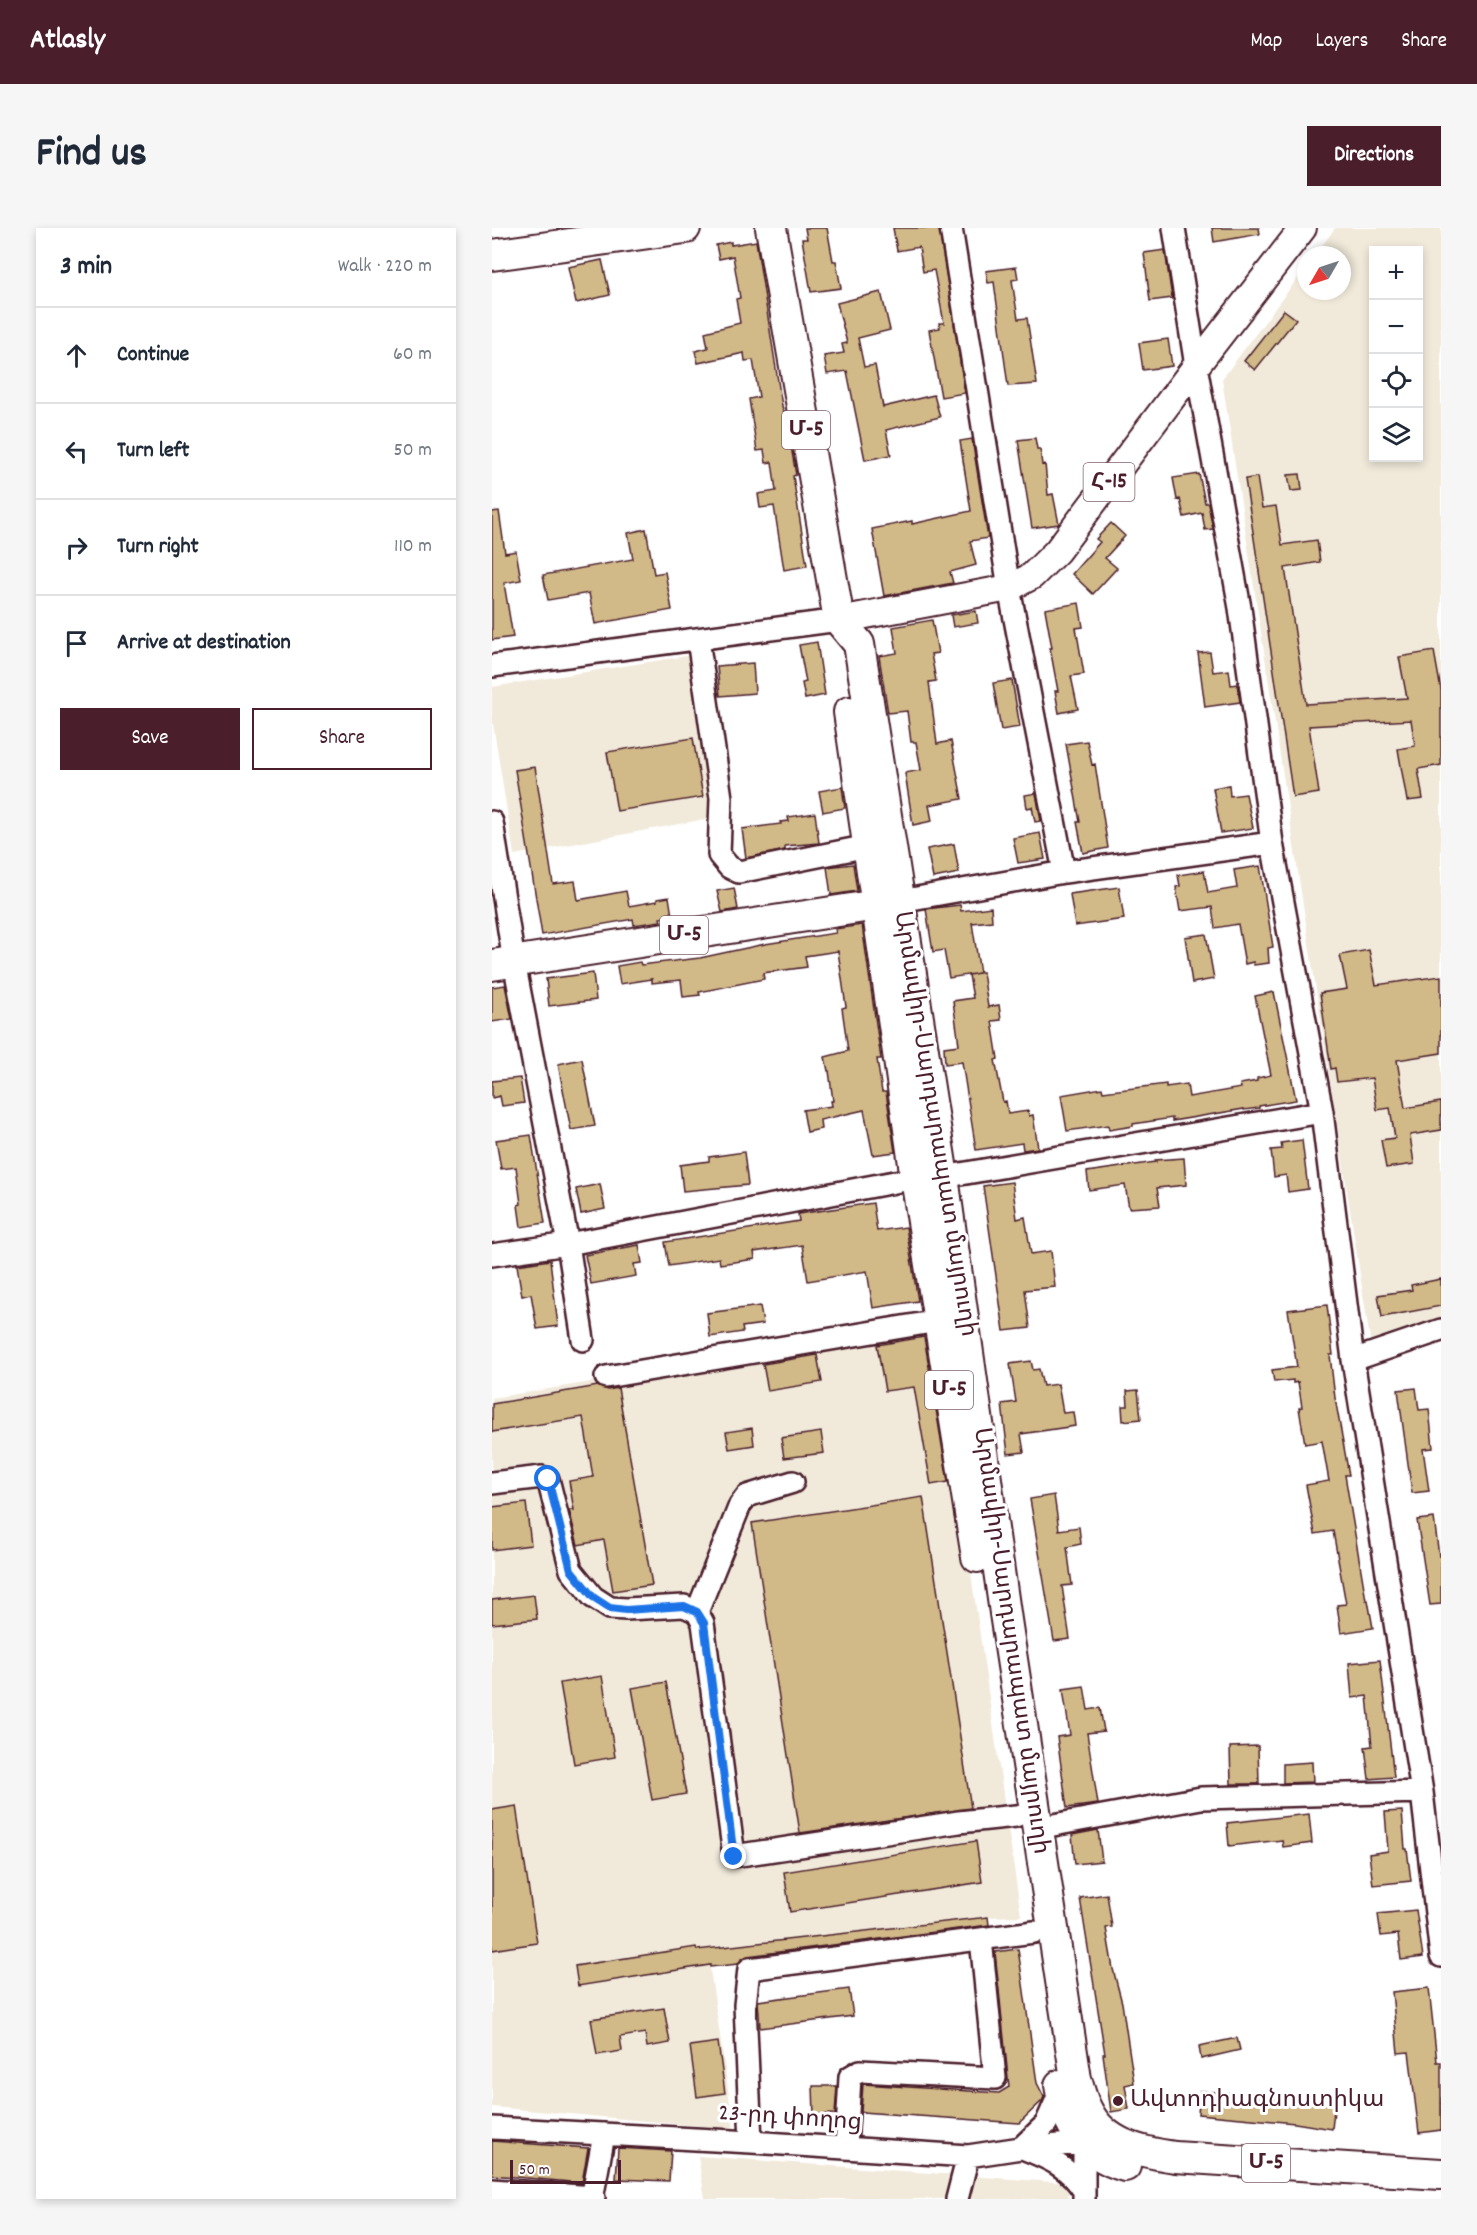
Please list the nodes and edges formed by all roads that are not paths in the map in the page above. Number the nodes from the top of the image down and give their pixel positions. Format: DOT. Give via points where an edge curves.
graph roads {
  1 [pos="685,228"];
  2 [pos="771,228"];
  3 [pos="951,228"];
  4 [pos="1174,228"];
  5 [pos="1303,228"];
  6 [pos="492,255"];
  7 [pos="1196,366"];
  8 [pos="1009,588"];
  9 [pos="842,625"];
  10 [pos="698,639"];
  11 [pos="492,666"];
  12 [pos="492,822"];
  13 [pos="1272,843"];
  14 [pos="868,846"];
  15 [pos="1064,872"];
  16 [pos="888,903"];
  17 [pos="503,964"];
  18 [pos="1322,1112"];
  19 [pos="929,1178"];
  20 [pos="568,1244"];
  21 [pos="492,1255"];
  22 [pos="938,1321"];
  23 [pos="1441,1330"];
  24 [pos="583,1340"];
  25 [pos="1353,1360"];
  26 [pos="606,1377"];
  27 [pos="793,1482"];
  28 [pos="492,1483"];
  29 [pos="697,1612"];
  30 [pos="996,1620"];
  31 [pos="1422,1792"];
  32 [pos="1027,1822"];
  33 [pos="1034,1932"];
  34 [pos="981,1938"];
  35 [pos="1441,1956"];
  36 [pos="1061,2090"];
  37 [pos="492,2128"];
  38 [pos="604,2134"];
  39 [pos="1092,2135"];
  40 [pos="751,2142"];
  41 [pos="846,2148"];
  42 [pos="1022,2148"];
  43 [pos="968,2156"];
  44 [pos="1136,2169"];
  45 [pos="1441,2174"];
  46 [pos="492,2190"];
  47 [pos="1441,2194"];
  48 [pos="1084,2195"];
  49 [pos="593,2198"];
  50 [pos="957,2199"];
  1 -- 6 [label="highway"];
  2 -- 9 [label="highway, Արմավիր-Սարդարապատ մայրուղի / Մ-5"];
  3 -- 8 [label="street"];
  4 -- 7 [label="street"];
  5 -- 7 [label="main road, Հ-15"];
  7 -- 8 [label="main road, Հ-15" via="1058,551 1032,576"];
  7 -- 13 [label="street" via="1240,608"];
  8 -- 9 [label="main road, Հ-15"];
  8 -- 15 [label="street"];
  9 -- 10 [label="street"];
  9 -- 14 [label="highway, Արմավիր-Սարդարապատ մայրուղի / Մ-5" via="840,651"];
  9 -- 16 [label="highway, Արմավիր-Սարդարապատ մայրուղի / Մ-5" via="859,644"];
  10 -- 11 [label="street"];
  10 -- 14 [label="street" via="721,798 719,855 739,872"];
  12 -- 17 [label="street"];
  13 -- 15 [label="street"];
  13 -- 18 [label="street"];
  14 -- 16 [label="highway, Արմավիր-Սարդարապատ մայրուղի / Մ-5"];
  15 -- 16 [label="street"];
  16 -- 17 [label="highway, Արմավիր-Սարդարապատ մայրուղի / Մ-5"];
  16 -- 19 [label="highway, Արմավիր-Սարդարապատ մայրուղի / Մ-5"];
  17 -- 20 [label="street"];
  18 -- 19 [label="street"];
  18 -- 25 [label="street"];
  19 -- 20 [label="street"];
  19 -- 22 [label="highway, Արմավիր-Սարդարապատ մայրուղի / Մ-5"];
  19 -- 30 [label="highway, Արմավիր-Սարդարապատ մայրուղի / Մ-5"];
  20 -- 21 [label="street"];
  20 -- 24 [label="street"];
  22 -- 26 [label="street"];
  22 -- 30 [label="highway, Արմավիր-Սարդարապատ մայրուղի / Մ-5"];
  23 -- 25 [label="street"];
  25 -- 31 [label="street"];
  27 -- 29 [label="street" via="747,1496 740,1505"];
  28 -- 29 [label="street" via="548,1479 571,1570 593,1597 610,1608 684,1606"];
  29 -- 32 [label="street" via="704,1623 734,1857 959,1822"];
  30 -- 32 [label="highway, Արմավիր-Սարդարապատ մայրուղի / Մ-5"];
  31 -- 32 [label="street" via="1201,1798"];
  31 -- 35 [label="street"];
  32 -- 33 [label="highway, Արմավիր-Սարդարապատ մայրուղի / Մ-5"];
  32 -- 39 [label="highway, Արմավիր-Սարդարապատ մայրուղի / Մ-5" via="1076,2079"];
  33 -- 34 [label="street"];
  33 -- 36 [label="highway, Արմավիր-Սարդարապատ մայրուղի / Մ-5"];
  34 -- 40 [label="street" via="749,1969 745,2005"];
  34 -- 41 [label="street" via="994,2078 860,2071 850,2077"];
  36 -- 39 [label="highway, Արմավիր-Սարդարապատ մայրուղի / Մ-5" via="1073,2128"];
  36 -- 42 [label="street" via="1046,2124"];
  37 -- 38 [label="street, 23-րդ փողոց"];
  38 -- 40 [label="street, 23-րդ փողոց"];
  38 -- 49 [label="street"];
  39 -- 42 [label="street, 23-րդ փողոց"];
  39 -- 44 [label="highway, Արմավիր-Սարդարապատ մայրուղի / Մ-5" via="1113,2163"];
  39 -- 45 [label="highway, Արմավիր-Սարդարապատ մայրուղի / Մ-5" via="1108,2136 1141,2152 1175,2157"];
  39 -- 48 [label="street"];
  40 -- 41 [label="street, 23-րդ փողոց"];
  41 -- 43 [label="street, 23-րդ փողոց"];
  42 -- 43 [label="street, 23-րդ փողոց"];
  42 -- 48 [label="street" via="1073,2174"];
  43 -- 50 [label="street"];
  44 -- 47 [label="highway, Արմավիր-Սարդարապատ մայրուղի / Մ-5"];
  44 -- 48 [label="street" via="1098,2174"];
  46 -- 49 [label="street"];
}
